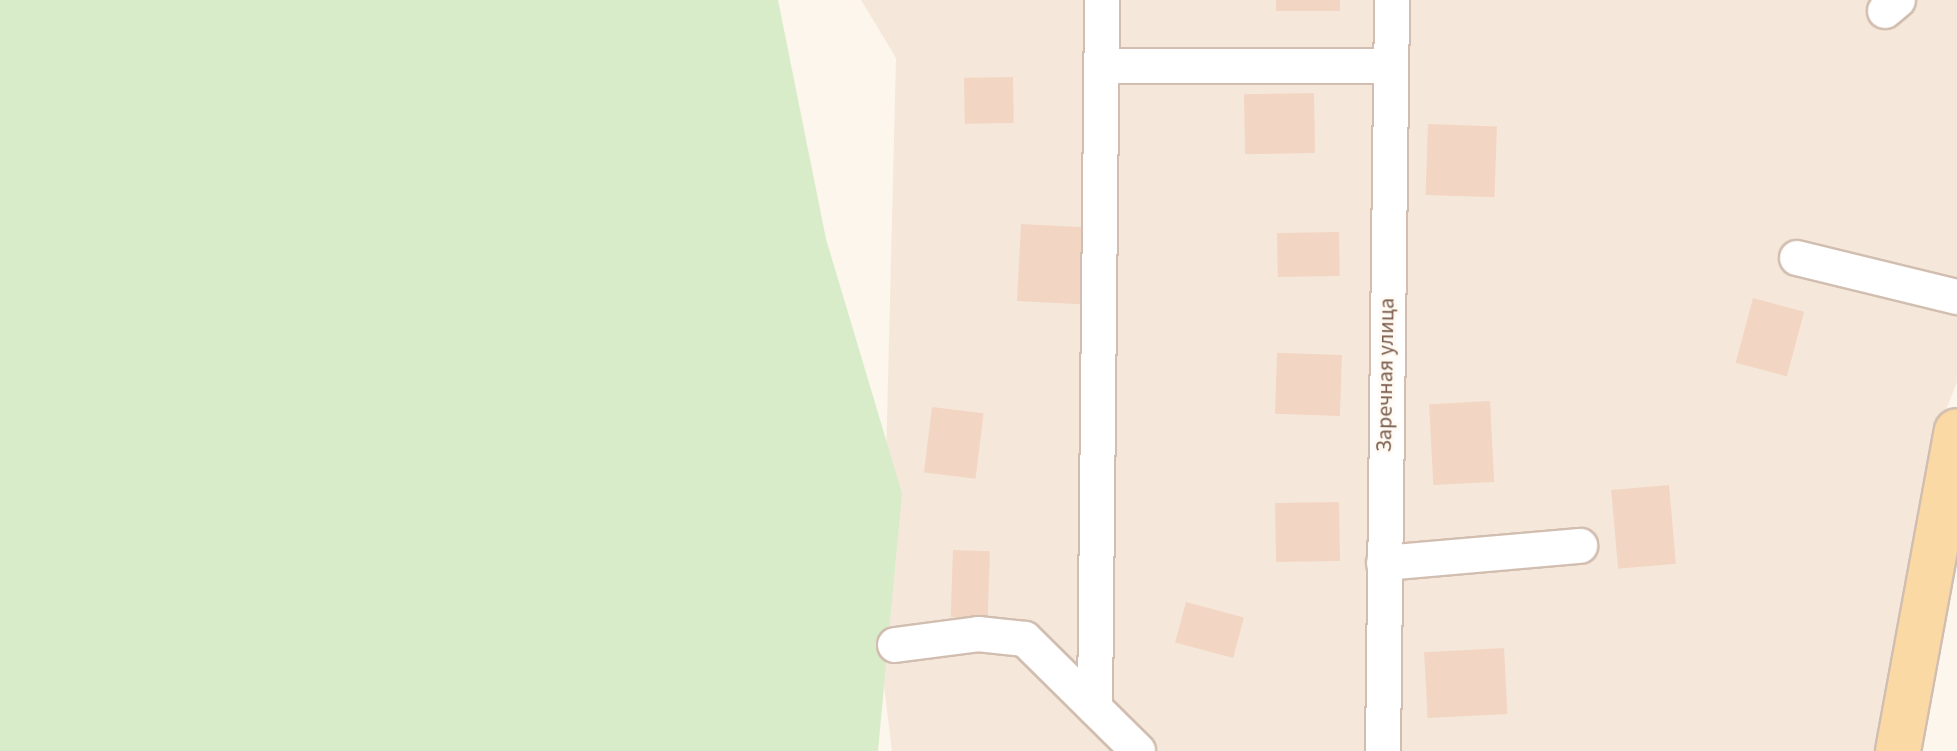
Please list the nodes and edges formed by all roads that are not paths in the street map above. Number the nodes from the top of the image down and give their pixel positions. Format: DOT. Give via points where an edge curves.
graph roads {
  1 [pos="1102,0"];
  2 [pos="1392,0"];
  3 [pos="1103,66"];
  4 [pos="1391,66"];
  5 [pos="1797,258"];
  6 [pos="1957,297"];
  7 [pos="1957,431"];
  8 [pos="1580,546"];
  9 [pos="1384,563"];
  10 [pos="895,645"];
  11 [pos="1095,708"];
  12 [pos="1138,751"];
  13 [pos="1383,751"];
  14 [pos="1898,751"];
  1 -- 3 [label="street"];
  2 -- 4 [label="street, Заречная улица"];
  3 -- 4 [label="street"];
  3 -- 11 [label="street"];
  4 -- 9 [label="street, Заречная улица"];
  5 -- 6 [label="street"];
  7 -- 14 [label="main road"];
  8 -- 9 [label="street"];
  9 -- 13 [label="street, Заречная улица"];
  10 -- 11 [label="street" via="978,634 1025,639"];
  11 -- 12 [label="street"];
}
